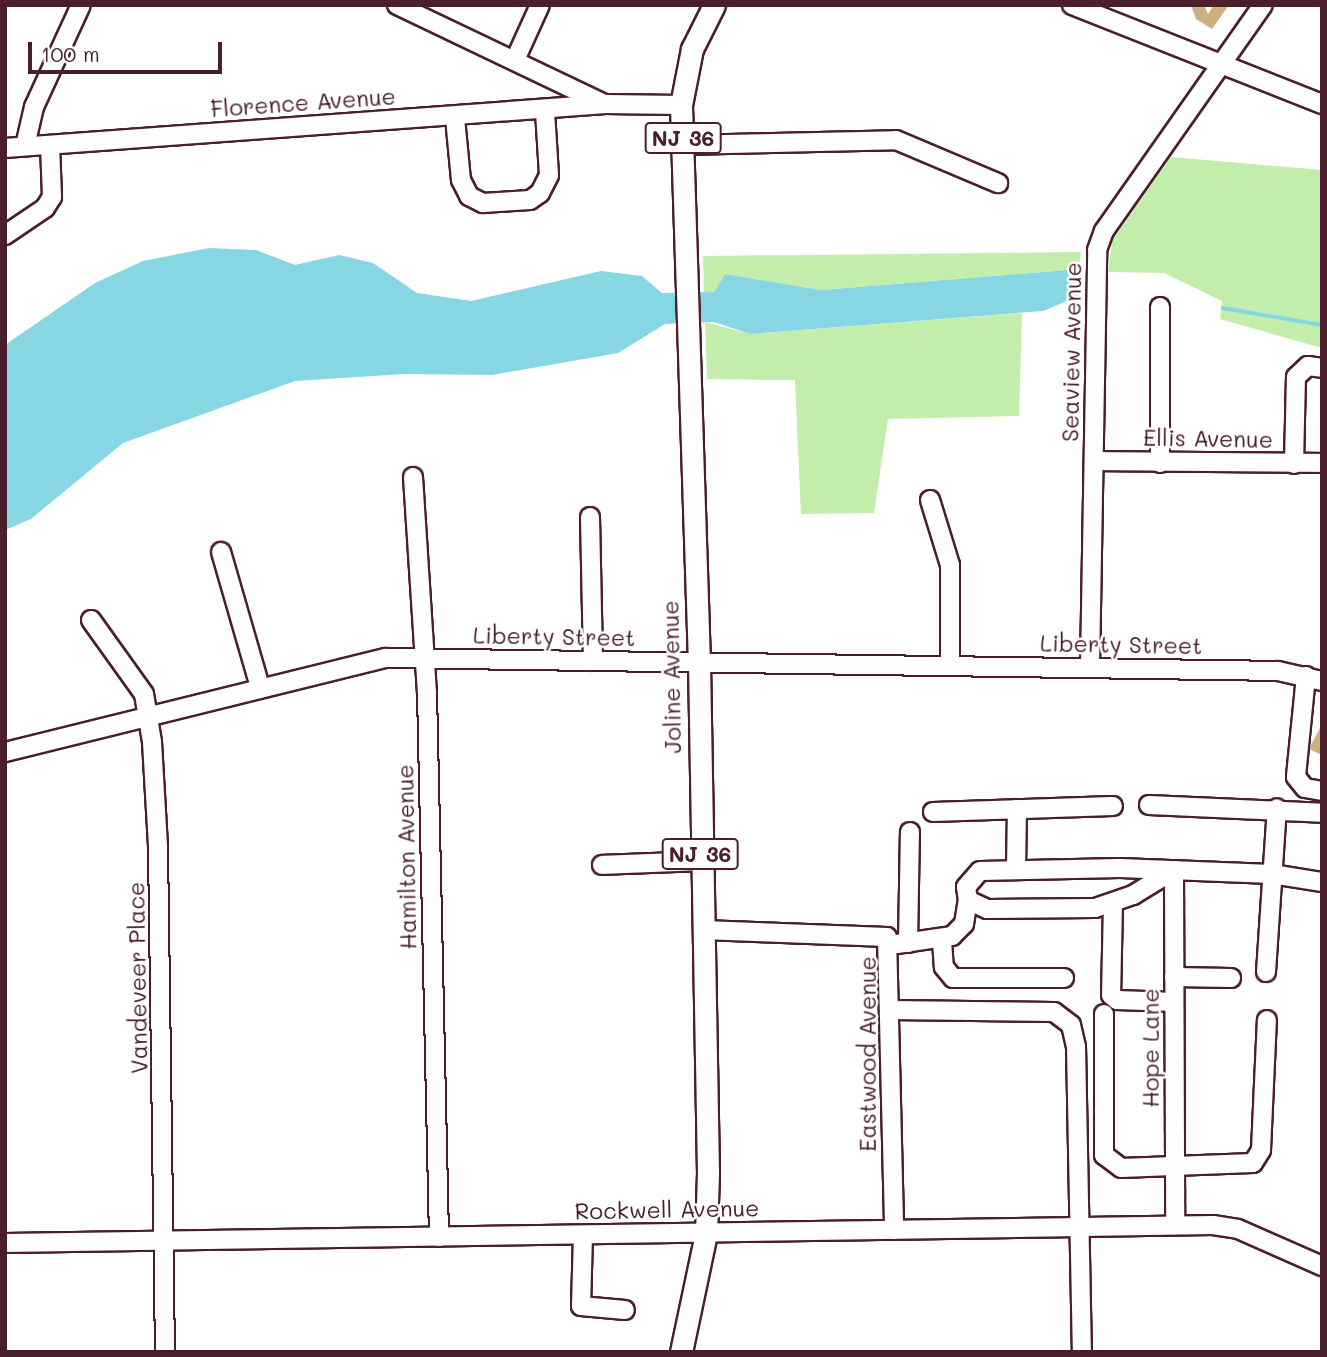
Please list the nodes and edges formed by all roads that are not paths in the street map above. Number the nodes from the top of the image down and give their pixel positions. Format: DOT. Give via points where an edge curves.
graph roads {
  1 [pos="81,5"];
  2 [pos="397,5"];
  3 [pos="540,5"];
  4 [pos="714,5"];
  5 [pos="1072,5"];
  6 [pos="1263,5"];
  7 [pos="515,60"];
  8 [pos="1220,65"];
  9 [pos="605,104"];
  10 [pos="1322,104"];
  11 [pos="681,105"];
  12 [pos="545,112"];
  13 [pos="455,118"];
  14 [pos="50,145"];
  15 [pos="683,145"];
  16 [pos="25,146"];
  17 [pos="5,148"];
  18 [pos="998,183"];
  19 [pos="5,235"];
  20 [pos="1160,307"];
  21 [pos="1322,368"];
  22 [pos="1094,461"];
  23 [pos="1160,463"];
  24 [pos="1322,463"];
  25 [pos="1294,464"];
  26 [pos="412,477"];
  27 [pos="930,500"];
  28 [pos="590,517"];
  29 [pos="221,552"];
  30 [pos="91,620"];
  31 [pos="425,658"];
  32 [pos="593,661"];
  33 [pos="699,663"];
  34 [pos="950,666"];
  35 [pos="1090,667"];
  36 [pos="1314,678"];
  37 [pos="260,687"];
  38 [pos="147,715"];
  39 [pos="5,752"];
  40 [pos="1322,791"];
  41 [pos="1149,805"];
  42 [pos="1114,806"];
  43 [pos="1276,808"];
  44 [pos="1017,809"];
  45 [pos="933,812"];
  46 [pos="1322,813"];
  47 [pos="910,832"];
  48 [pos="701,860"];
  49 [pos="602,865"];
  50 [pos="1016,870"];
  51 [pos="1174,870"];
  52 [pos="1272,874"];
  53 [pos="1322,881"];
  54 [pos="968,900"];
  55 [pos="1113,902"];
  56 [pos="703,930"];
  57 [pos="942,941"];
  58 [pos="899,944"];
  59 [pos="1266,972"];
  60 [pos="1174,977"];
  61 [pos="1064,978"];
  62 [pos="1231,978"];
  63 [pos="1174,1002"];
  64 [pos="890,1010"];
  65 [pos="1104,1014"];
  66 [pos="1267,1020"];
  67 [pos="1174,1167"];
  68 [pos="1175,1225"];
  69 [pos="1080,1227"];
  70 [pos="894,1230"];
  71 [pos="706,1233"];
  72 [pos="583,1235"];
  73 [pos="439,1237"];
  74 [pos="164,1240"];
  75 [pos="5,1243"];
  76 [pos="1322,1266"];
  77 [pos="625,1310"];
  78 [pos="165,1352"];
  79 [pos="681,1352"];
  80 [pos="1082,1352"];
  1 -- 16 [label="street" via="34,107"];
  2 -- 7 [label="street"];
  3 -- 7 [label="street"];
  4 -- 11 [label="main road, Joline Avenue / NJ 36" via="692,49"];
  5 -- 8 [label="street"];
  6 -- 8 [label="street, Seaview Avenue"];
  7 -- 9 [label="street"];
  8 -- 10 [label="street"];
  8 -- 22 [label="street, Seaview Avenue" via="1101,237 1096,259"];
  9 -- 11 [label="street, Florence Avenue"];
  9 -- 12 [label="street, Florence Avenue"];
  11 -- 15 [label="main road, Joline Avenue / NJ 36"];
  12 -- 13 [label="street, Florence Avenue"];
  12 -- 13 [label="street" via="546,185 534,199 518,201 483,203 465,190"];
  13 -- 14 [label="street, Florence Avenue"];
  14 -- 16 [label="street, Florence Avenue"];
  14 -- 19 [label="street" via="52,197 45,208"];
  15 -- 18 [label="street" via="896,141"];
  15 -- 33 [label="main road, Joline Avenue / NJ 36"];
  16 -- 17 [label="street, Florence Avenue"];
  20 -- 23 [label="street"];
  21 -- 25 [label="street" via="1308,366 1296,377"];
  22 -- 23 [label="street, Ellis Avenue"];
  22 -- 35 [label="street, Seaview Avenue"];
  23 -- 25 [label="street, Ellis Avenue"];
  24 -- 25 [label="street, Ellis Avenue"];
  26 -- 31 [label="street, Hamilton Avenue"];
  27 -- 34 [label="street" via="950,565"];
  28 -- 32 [label="street"];
  29 -- 37 [label="street"];
  30 -- 38 [label="street, Vandeveer Place" via="144,694"];
  31 -- 32 [label="street, Liberty Street"];
  31 -- 37 [label="street, Liberty Street" via="366,660"];
  31 -- 73 [label="street, Hamilton Avenue"];
  32 -- 33 [label="street, Liberty Street"];
  33 -- 34 [label="street, Liberty Street"];
  33 -- 48 [label="main road, Joline Avenue / NJ 36"];
  34 -- 35 [label="street, Liberty Street"];
  35 -- 36 [label="street, Liberty Street" via="1278,671"];
  36 -- 40 [label="street" via="1296,777 1305,788"];
  37 -- 38 [label="street, Liberty Street"];
  38 -- 39 [label="street, Liberty Street"];
  38 -- 74 [label="street, Vandeveer Place" via="159,847"];
  41 -- 43 [label="street"];
  42 -- 44 [label="street"];
  43 -- 46 [label="street"];
  43 -- 52 [label="street"];
  44 -- 45 [label="street"];
  44 -- 50 [label="street"];
  47 -- 58 [label="street"];
  48 -- 49 [label="street"];
  48 -- 56 [label="main road, Joline Avenue / NJ 36"];
  50 -- 51 [label="street"];
  50 -- 54 [label="street" via="980,871 970,877"];
  51 -- 52 [label="street"];
  51 -- 55 [label="street"];
  51 -- 60 [label="street, Hope Lane"];
  52 -- 53 [label="street"];
  52 -- 59 [label="street"];
  54 -- 55 [label="street" via="987,909 1095,908"];
  54 -- 57 [label="street" via="964,924"];
  55 -- 63 [label="street" via="1111,995 1117,1000"];
  56 -- 58 [label="street, Eastwood Avenue" via="879,934"];
  56 -- 71 [label="main road, Joline Avenue / NJ 36"];
  57 -- 58 [label="street"];
  57 -- 61 [label="street" via="944,967 953,978"];
  58 -- 64 [label="street, Eastwood Avenue"];
  60 -- 62 [label="street"];
  60 -- 63 [label="street, Hope Lane"];
  63 -- 67 [label="street, Hope Lane"];
  64 -- 69 [label="street" via="1054,1012 1071,1025 1076,1046"];
  64 -- 70 [label="street, Eastwood Avenue"];
  65 -- 67 [label="street" via="1104,1155 1121,1168"];
  66 -- 67 [label="street" via="1258,1158 1242,1166"];
  67 -- 68 [label="street, Hope Lane"];
  68 -- 69 [label="street, Rockwell Avenue"];
  68 -- 76 [label="street, Rockwell Avenue" via="1238,1229"];
  69 -- 70 [label="street, Rockwell Avenue"];
  69 -- 80 [label="street"];
  70 -- 71 [label="street, Rockwell Avenue"];
  71 -- 72 [label="street, Rockwell Avenue"];
  71 -- 79 [label="main road, Joline Avenue / NJ 36"];
  72 -- 73 [label="street, Rockwell Avenue"];
  72 -- 77 [label="street" via="581,1306"];
  73 -- 74 [label="street, Rockwell Avenue"];
  74 -- 75 [label="street, Rockwell Avenue"];
  74 -- 78 [label="street, Vandeveer Place"];
}
